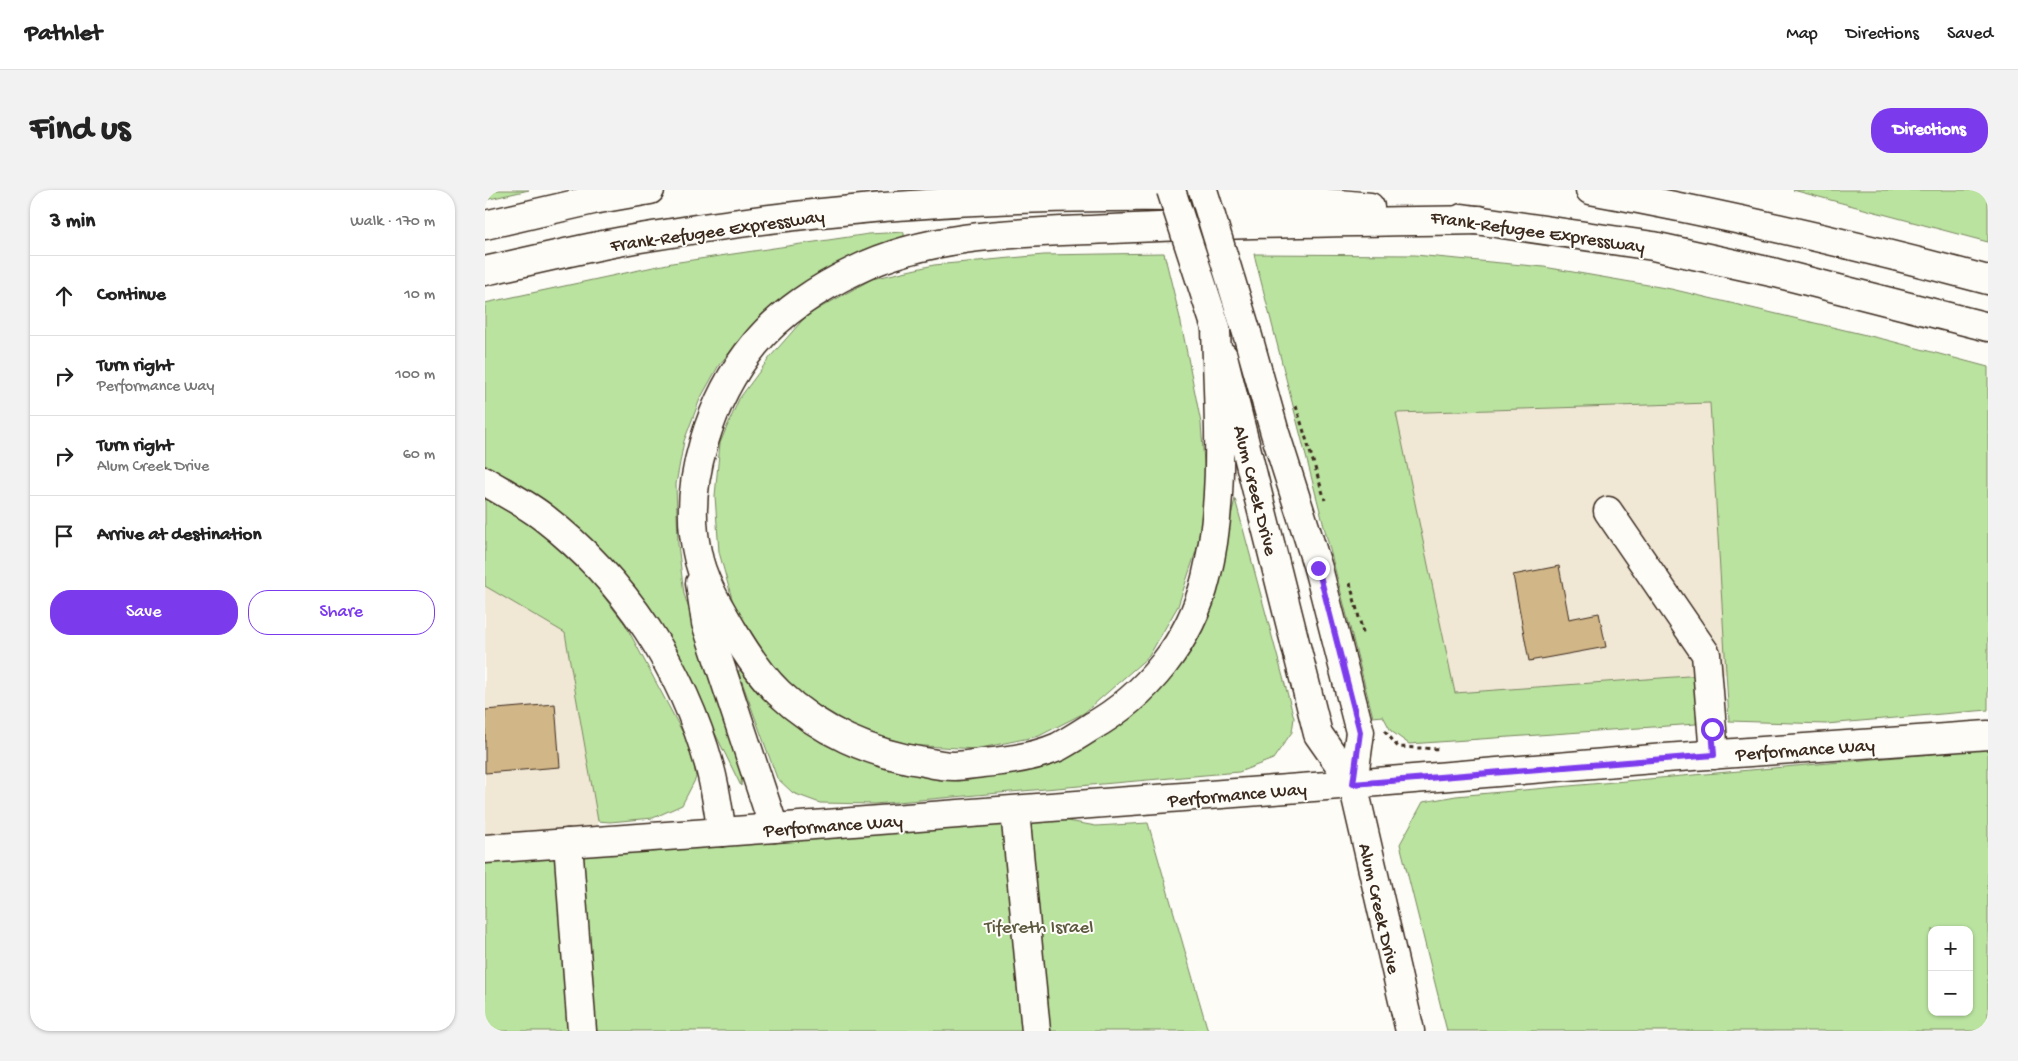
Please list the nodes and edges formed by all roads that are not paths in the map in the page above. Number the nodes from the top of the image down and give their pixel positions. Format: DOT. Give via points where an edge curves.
graph roads {
  1 [pos="650,190"];
  2 [pos="1171,190"];
  3 [pos="1203,190"];
  4 [pos="1590,190"];
  5 [pos="1479,220"];
  6 [pos="485,225"];
  7 [pos="485,271"];
  8 [pos="1988,280"];
  9 [pos="1216,328"];
  10 [pos="1988,328"];
  11 [pos="485,481"];
  12 [pos="1608,511"];
  13 [pos="697,555"];
  14 [pos="1988,735"];
  15 [pos="1714,755"];
  16 [pos="1353,784"];
  17 [pos="1015,811"];
  18 [pos="774,828"];
  19 [pos="722,832"];
  20 [pos="568,844"];
  21 [pos="485,849"];
  22 [pos="582,1031"];
  23 [pos="1036,1031"];
  24 [pos="1409,1031"];
  1 -- 6 [label="main road"];
  2 -- 9 [label="main road, Alum Creek Drive, bridge"];
  3 -- 16 [label="main road, Alum Creek Drive, bridge" via="1318,568 1360,732"];
  4 -- 8 [label="main road" via="1729,216"];
  5 -- 7 [label="main road, Frank-Refugee Expressway" via="1302,200 1028,198 861,209 725,224"];
  5 -- 10 [label="main road, Frank-Refugee Expressway" via="1653,246 1776,273"];
  5 -- 13 [label="main road" via="1174,226 1019,233 919,248 854,270 777,322 755,344 732,376 704,443 695,478 693,517"];
  9 -- 13 [label="main road" via="1218,513 1206,581 1184,633 1150,683 1105,720 1055,748 1004,761 950,766 899,758 848,741 811,719 778,692 750,660 711,591"];
  9 -- 16 [label="main road, Alum Creek Drive" via="1318,734"];
  11 -- 19 [label="main road" via="543,517 582,552 621,591 653,637 692,713 710,769"];
  12 -- 15 [label="main road" via="1706,654"];
  13 -- 18 [label="main road" via="705,623"];
  14 -- 15 [label="main road, Performance Way"];
  15 -- 16 [label="main road, Performance Way"];
  16 -- 17 [label="main road, Performance Way"];
  16 -- 24 [label="main road, Alum Creek Drive"];
  17 -- 18 [label="main road, Performance Way"];
  17 -- 23 [label="main road"];
  18 -- 19 [label="main road, Performance Way"];
  19 -- 20 [label="main road, Performance Way"];
  20 -- 21 [label="main road, Performance Way"];
  20 -- 22 [label="main road"];
}
